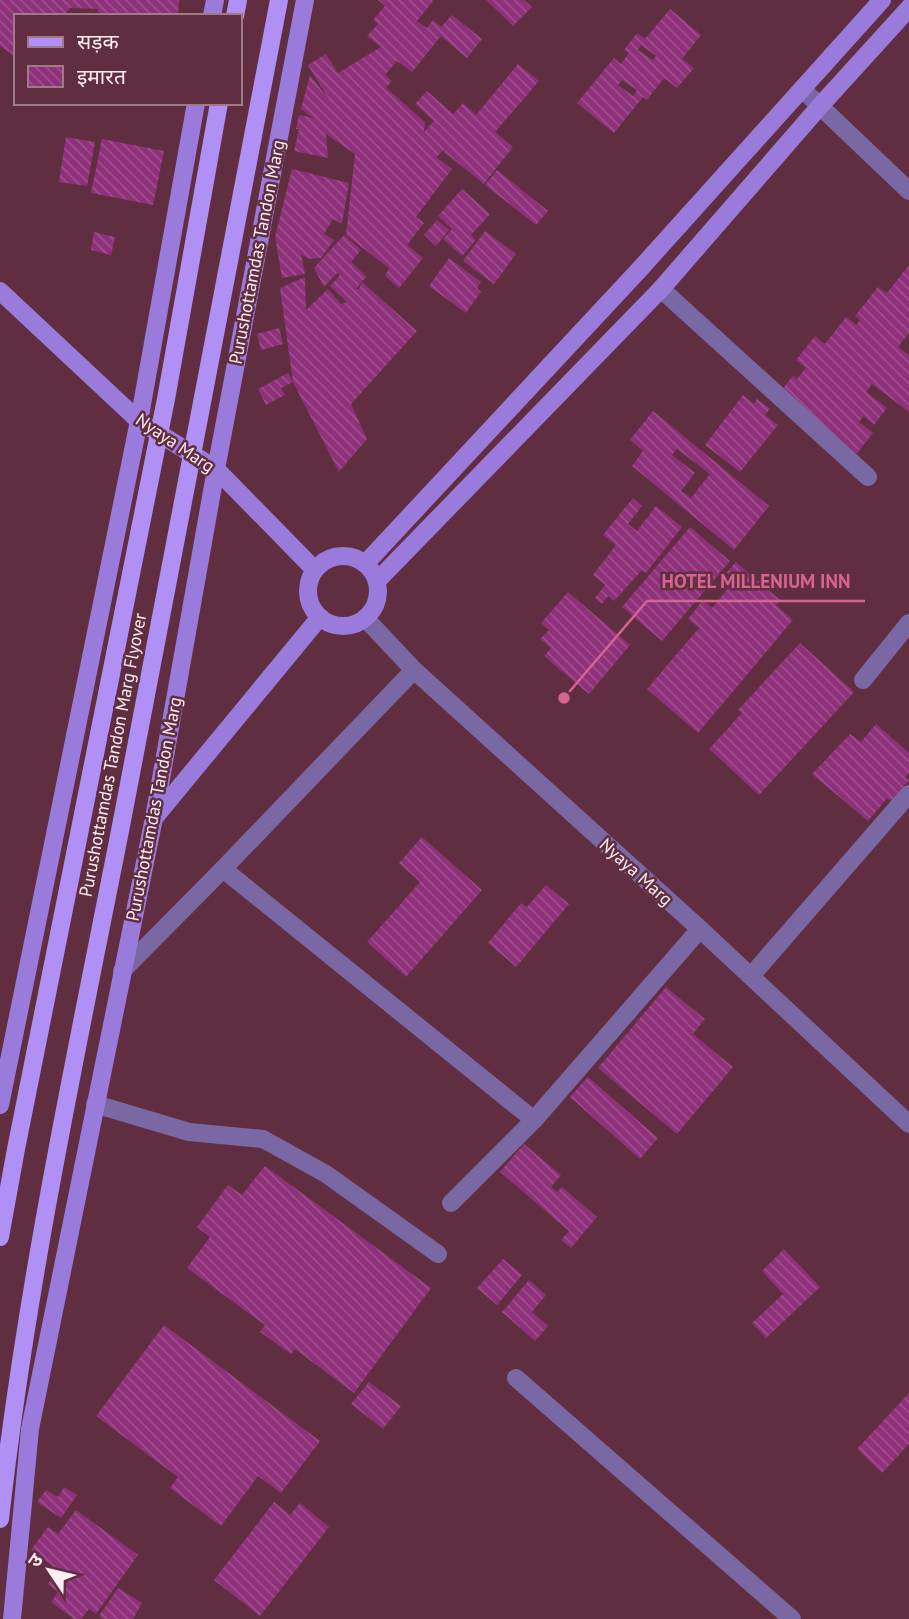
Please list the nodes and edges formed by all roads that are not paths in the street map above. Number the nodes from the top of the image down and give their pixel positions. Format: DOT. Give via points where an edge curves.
graph roads {
  1 [pos="279,0"];
  2 [pos="305,0"];
  3 [pos="882,0"];
  4 [pos="909,8"];
  5 [pos="802,89"];
  6 [pos="196,105"];
  7 [pos="219,105"];
  8 [pos="820,106"];
  9 [pos="909,191"];
  10 [pos="661,289"];
  11 [pos="0,291"];
  12 [pos="139,421"];
  13 [pos="216,469"];
  14 [pos="867,477"];
  15 [pos="365,564"];
  16 [pos="315,570"];
  17 [pos="377,581"];
  18 [pos="320,617"];
  19 [pos="365,618"];
  20 [pos="909,623"];
  21 [pos="414,670"];
  22 [pos="863,680"];
  23 [pos="909,794"];
  24 [pos="154,818"];
  25 [pos="223,869"];
  26 [pos="700,929"];
  27 [pos="122,971"];
  28 [pos="751,976"];
  29 [pos="95,1104"];
  30 [pos="0,1105"];
  31 [pos="534,1120"];
  32 [pos="909,1124"];
  33 [pos="451,1203"];
  34 [pos="0,1237"];
  35 [pos="438,1254"];
  36 [pos="516,1378"];
  37 [pos="0,1519"];
  38 [pos="12,1619"];
  39 [pos="792,1619"];
  1 -- 37 [label="main road, Purushottamdas Tandon Marg Flyover, bridge" via="50,1186"];
  2 -- 13 [label="main road, Purushottamdas Tandon Marg"];
  3 -- 5 [label="main road"];
  4 -- 8 [label="main road"];
  5 -- 8 [label="street"];
  5 -- 15 [label="main road"];
  6 -- 12 [label="main road"];
  7 -- 34 [label="main road, Purushottamdas Tandon Marg Flyover, bridge" via="166,399"];
  8 -- 9 [label="street"];
  8 -- 10 [label="main road"];
  10 -- 14 [label="street"];
  10 -- 17 [label="main road"];
  11 -- 12 [label="main road, Nyaya Marg"];
  12 -- 13 [label="main road, Nyaya Marg"];
  12 -- 30 [label="main road"];
  13 -- 16 [label="main road, Nyaya Marg"];
  13 -- 24 [label="main road, Purushottamdas Tandon Marg"];
  15 -- 16 [label="main road" via="356,558 333,557"];
  15 -- 17 [label="main road"];
  16 -- 18 [label="main road" via="308,594"];
  17 -- 19 [label="main road" via="376,602"];
  18 -- 19 [label="main road" via="337,626"];
  18 -- 24 [label="main road"];
  19 -- 21 [label="street, Nyaya Marg"];
  20 -- 22 [label="street"];
  21 -- 25 [label="street"];
  21 -- 26 [label="street, Nyaya Marg"];
  23 -- 28 [label="street"];
  24 -- 27 [label="main road, Purushottamdas Tandon Marg"];
  25 -- 27 [label="street"];
  25 -- 31 [label="street"];
  26 -- 28 [label="street, Nyaya Marg"];
  26 -- 31 [label="street"];
  27 -- 29 [label="main road, Purushottamdas Tandon Marg"];
  28 -- 32 [label="street, Nyaya Marg"];
  29 -- 35 [label="street" via="189,1132 262,1139 326,1174"];
  29 -- 38 [label="main road, Purushottamdas Tandon Marg" via="30,1429"];
  31 -- 33 [label="street"];
  36 -- 39 [label="street"];
}
